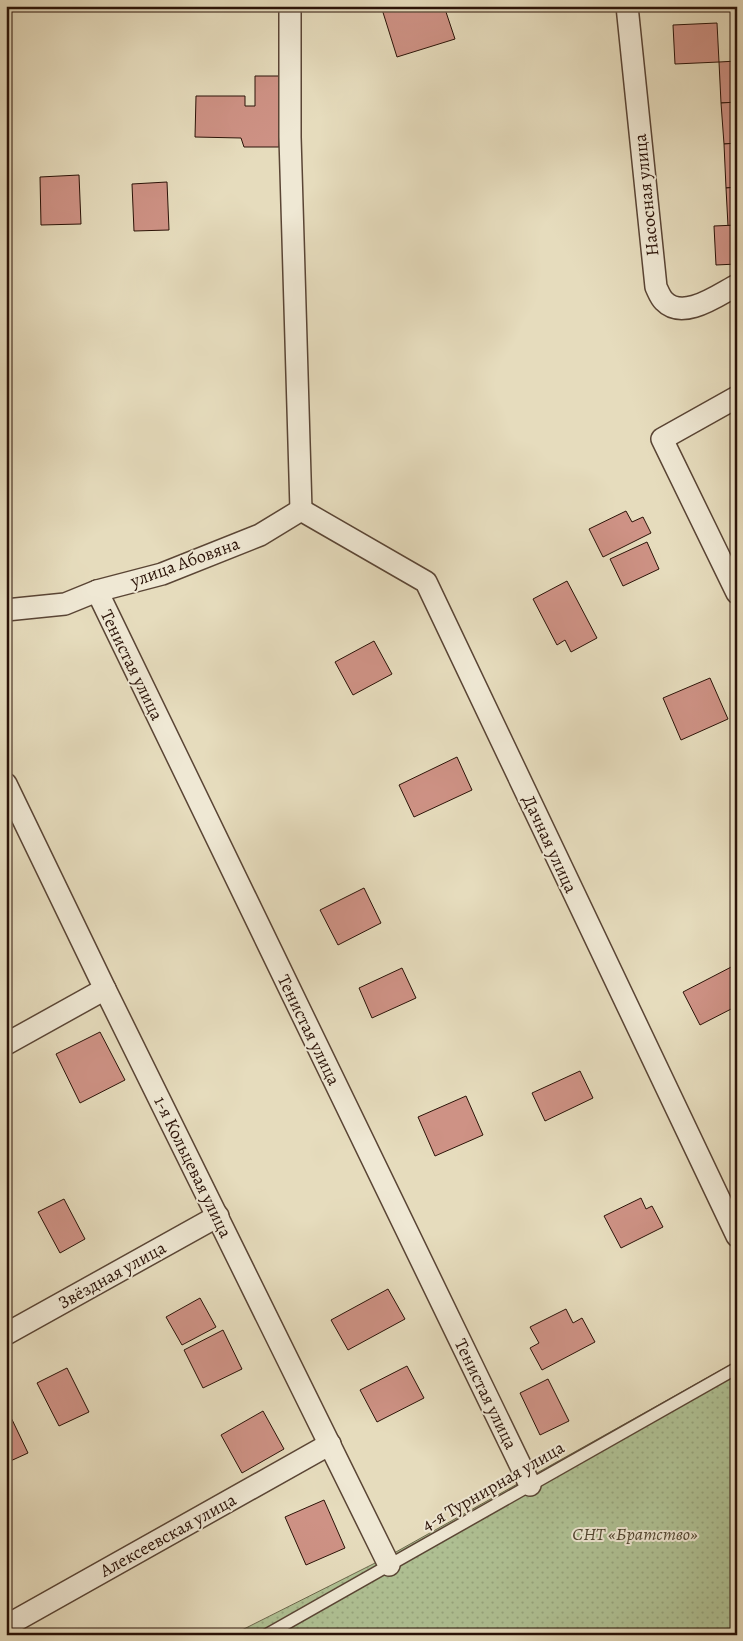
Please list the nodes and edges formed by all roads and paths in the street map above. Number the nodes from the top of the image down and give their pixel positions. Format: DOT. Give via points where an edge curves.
graph roads {
  1 [pos="290,6"];
  2 [pos="627,6"];
  3 [pos="737,285"];
  4 [pos="737,397"];
  5 [pos="301,510"];
  6 [pos="96,591"];
  7 [pos="737,593"];
  8 [pos="6,610"];
  9 [pos="7,786"];
  10 [pos="105,989"];
  11 [pos="6,1044"];
  12 [pos="218,1216"];
  13 [pos="737,1236"];
  14 [pos="6,1334"];
  15 [pos="737,1368"];
  16 [pos="330,1444"];
  17 [pos="525,1476"];
  18 [pos="389,1565"];
  19 [pos="6,1626"];
  20 [pos="266,1635"];
  1 -- 5 [label="street" via="290,136"];
  2 -- 3 [label="street, Насосная улица" via="656,286 663,300 683,309 696,307"];
  4 -- 7 [label="street" via="662,439"];
  5 -- 6 [label="street, улица Абовяна" via="260,535 162,574"];
  5 -- 13 [label="street, Дачная улица" via="426,582"];
  6 -- 8 [label="street, улица Абовяна" via="65,604"];
  6 -- 17 [label="street, Тенистая улица"];
  9 -- 10 [label="street, 1-я Кольцевая улица"];
  10 -- 11 [label="street"];
  10 -- 12 [label="street, 1-я Кольцевая улица"];
  12 -- 14 [label="street, Звёздная улица"];
  12 -- 16 [label="street, 1-я Кольцевая улица"];
  15 -- 17 [label="lane, 4-я Турнирная улица"];
  16 -- 18 [label="street, 1-я Кольцевая улица"];
  16 -- 19 [label="street, Алексеевская улица"];
  17 -- 18 [label="lane, 4-я Турнирная улица"];
  18 -- 20 [label="lane, 4-я Турнирная улица"];
}
